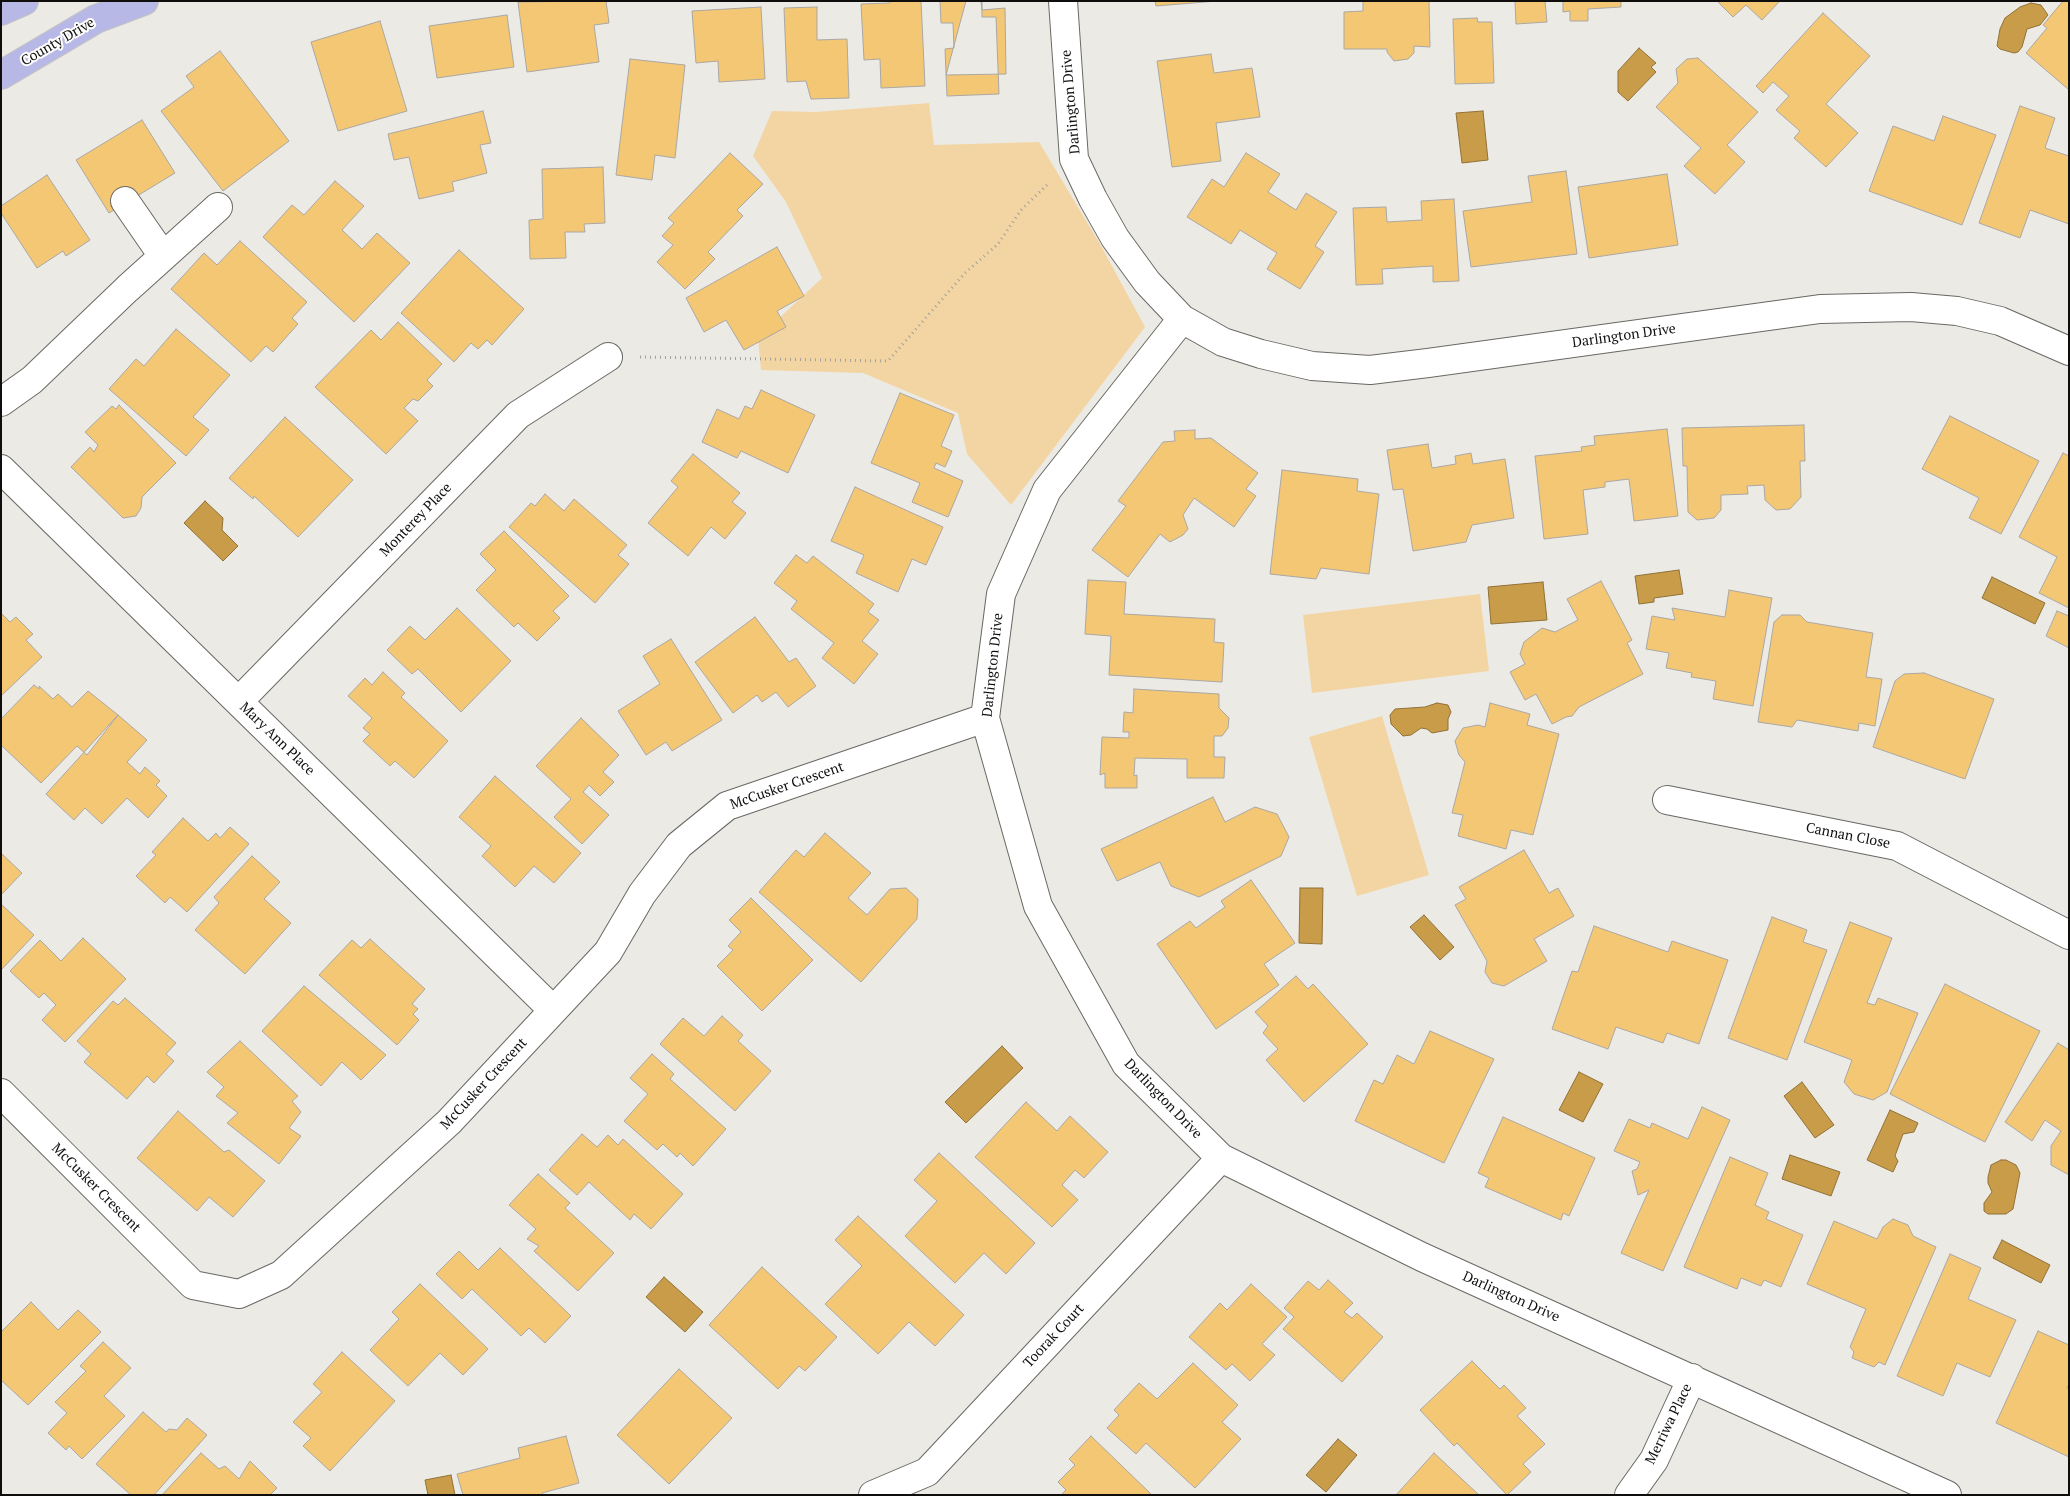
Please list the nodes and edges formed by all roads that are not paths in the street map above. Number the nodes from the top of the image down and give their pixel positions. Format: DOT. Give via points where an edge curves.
graph roads {
  1 [pos="24,1"];
  2 [pos="144,1"];
  3 [pos="1063,1"];
  4 [pos="1,11"];
  5 [pos="1,75"];
  6 [pos="125,201"];
  7 [pos="218,207"];
  8 [pos="163,256"];
  9 [pos="1182,319"];
  10 [pos="2069,351"];
  11 [pos="608,356"];
  12 [pos="1,402"];
  13 [pos="1,469"];
  14 [pos="238,701"];
  15 [pos="984,718"];
  16 [pos="1667,800"];
  17 [pos="2069,935"];
  18 [pos="553,1010"];
  19 [pos="1,1093"];
  20 [pos="1221,1158"];
  21 [pos="1692,1378"];
  22 [pos="873,1495"];
  23 [pos="1629,1495"];
  24 [pos="1947,1495"];
  1 -- 4 [label="main road"];
  2 -- 5 [label="main road, County Drive" via="96,19"];
  3 -- 9 [label="street, Darlington Drive" via="1074,159 1114,238 1147,282"];
  6 -- 8 [label="street"];
  7 -- 8 [label="street"];
  8 -- 12 [label="street" via="32,380"];
  9 -- 10 [label="street, Darlington Drive" via="1223,342 1262,354 1312,366 1370,370 1820,309 1870,307 1958,311 2000,321"];
  9 -- 15 [label="street, Darlington Drive" via="1047,490 1001,594"];
  11 -- 14 [label="street, Monterey Place" via="518,415"];
  13 -- 14 [label="street, Mary Ann Place"];
  14 -- 18 [label="street, Mary Ann Place"];
  15 -- 18 [label="street, McCusker Crescent" via="727,806 679,845 642,894 608,952"];
  15 -- 20 [label="street, Darlington Drive" via="1038,906 1126,1064"];
  16 -- 17 [label="street, Cannan Close" via="1897,846"];
  18 -- 19 [label="street, McCusker Crescent" via="449,1122 281,1275 239,1294 193,1286"];
  20 -- 21 [label="street, Darlington Drive" via="1422,1257"];
  20 -- 22 [label="street, Toorak Court" via="927,1472"];
  21 -- 23 [label="street, Merriwa Place" via="1654,1460"];
  21 -- 24 [label="street, Darlington Drive"];
}
